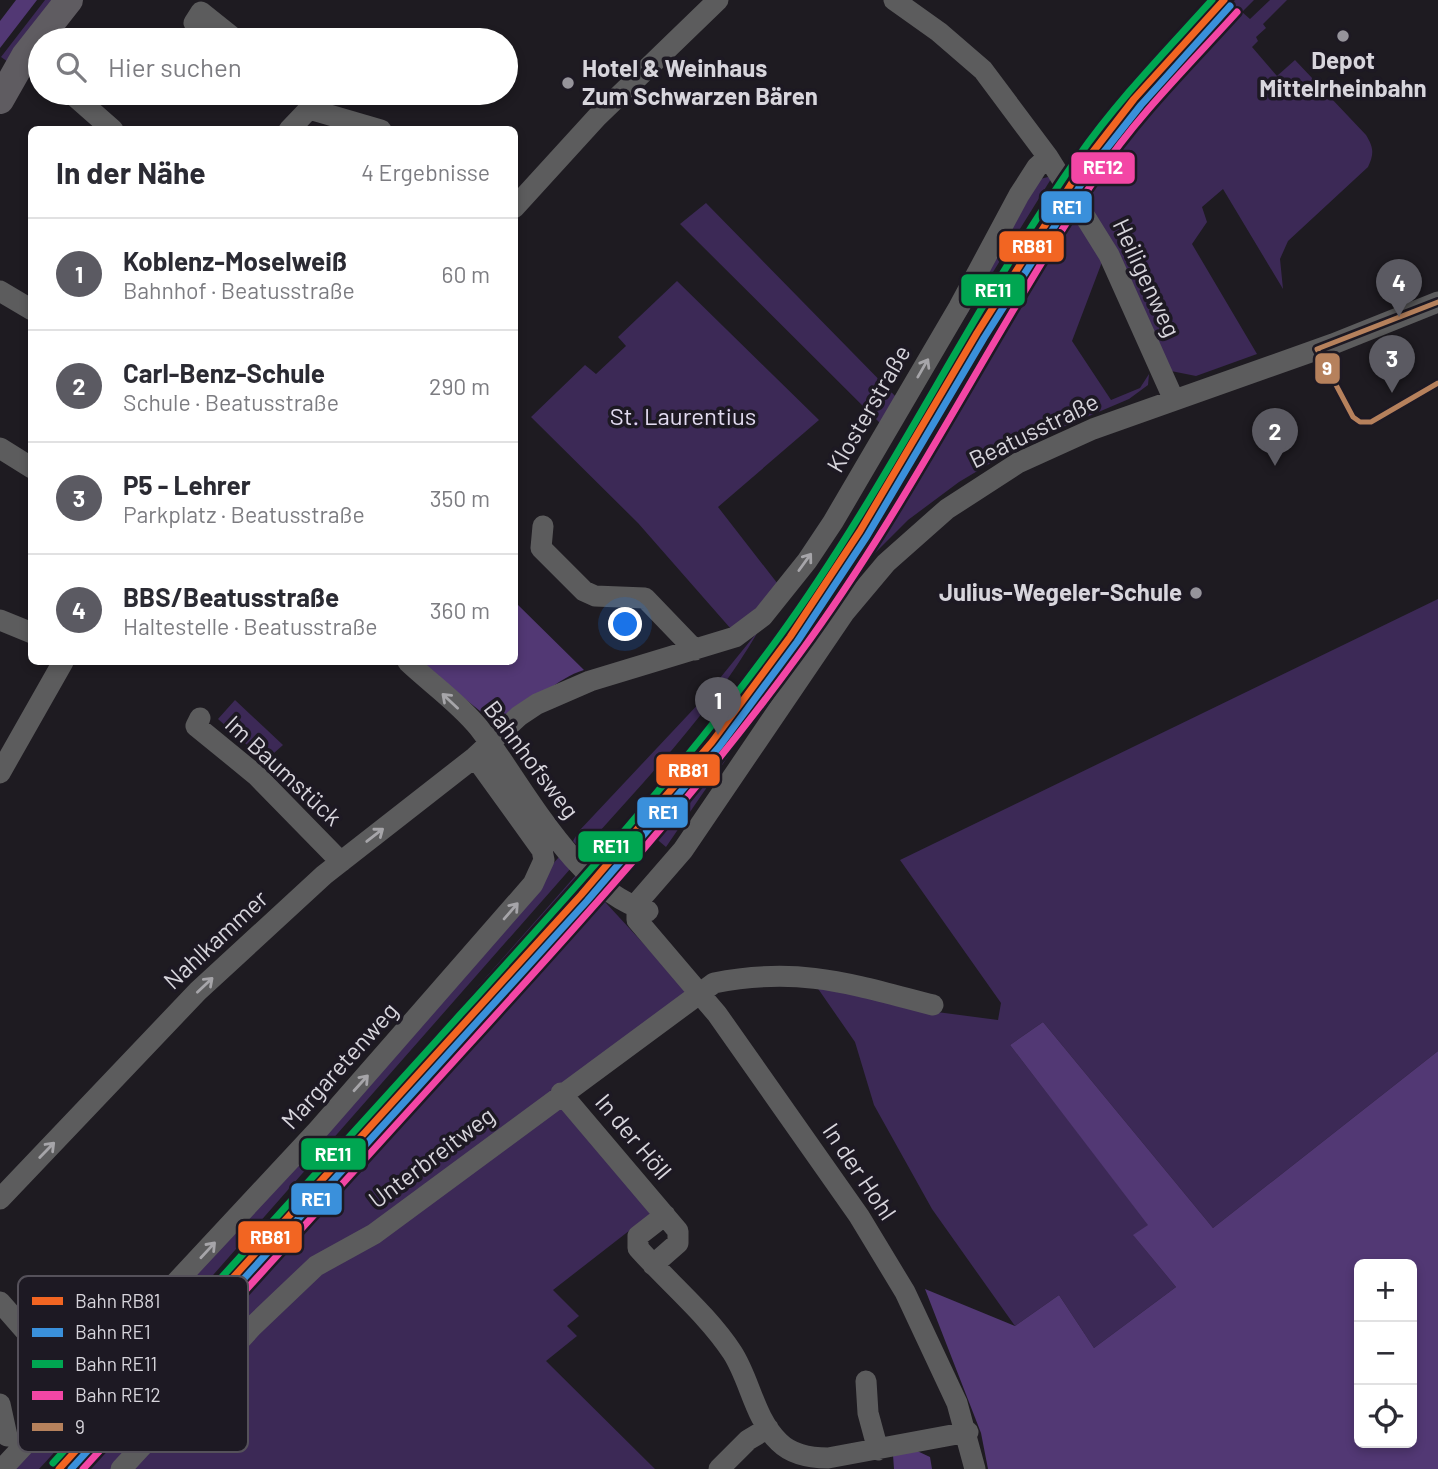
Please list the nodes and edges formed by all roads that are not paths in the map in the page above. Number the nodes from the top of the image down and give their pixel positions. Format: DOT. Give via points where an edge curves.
graph roads {
  1 [pos="69,0"];
  2 [pos="718,0"];
  3 [pos="894,0"];
  4 [pos="194,23"];
  5 [pos="52,28"];
  6 [pos="221,28"];
  7 [pos="28,67"];
  8 [pos="0,100"];
  9 [pos="85,105"];
  10 [pos="302,105"];
  11 [pos="315,105"];
  12 [pos="108,126"];
  13 [pos="291,126"];
  14 [pos="370,126"];
  15 [pos="1048,157"];
  16 [pos="518,204"];
  17 [pos="0,291"];
  18 [pos="1438,302"];
  19 [pos="28,308"];
  20 [pos="1174,400"];
  21 [pos="0,448"];
  22 [pos="28,466"];
  23 [pos="543,526"];
  24 [pos="0,620"];
  25 [pos="28,631"];
  26 [pos="695,650"];
  27 [pos="61,665"];
  28 [pos="411,665"];
  29 [pos="200,718"];
  30 [pos="482,750"];
  31 [pos="0,773"];
  32 [pos="341,862"];
  33 [pos="642,909"];
  34 [pos="700,992"];
  35 [pos="933,1005"];
  36 [pos="561,1093"];
  37 [pos="0,1199"];
  38 [pos="665,1215"];
  39 [pos="653,1265"];
  40 [pos="182,1276"];
  41 [pos="0,1302"];
  42 [pos="18,1323"];
  43 [pos="248,1331"];
  44 [pos="866,1381"];
  45 [pos="0,1404"];
  46 [pos="768,1428"];
  47 [pos="968,1432"];
  48 [pos="7,1436"];
  49 [pos="878,1450"];
  50 [pos="18,1452"];
  51 [pos="137,1452"];
  52 [pos="2,1469"];
  53 [pos="121,1469"];
  54 [pos="719,1469"];
  55 [pos="975,1469"];
  1 -- 5 [label="main road"];
  2 -- 16 [label="street" via="597,117"];
  3 -- 15 [label="street, Heiligenweg" via="983,70"];
  4 -- 6 [label="street" via="201,12"];
  7 -- 8 [label="main road"];
  9 -- 12 [label="street"];
  10 -- 13 [label="street"];
  11 -- 14 [label="street"];
  15 -- 20 [label="street, Heiligenweg" via="1109,255"];
  26 -- 15 [label="street, Klosterstraße, one-way" via="735,637 763,616 833,522 1019,195"];
  17 -- 19 [label="street"];
  18 -- 20 [label="street, Beatusstraße"];
  20 -- 33 [label="street, Beatusstraße" via="1018,463 947,509 908,541 844,613 683,850 672,879"];
  21 -- 22 [label="street"];
  23 -- 26 [label="street" via="541,548 584,591 595,596 645,598"];
  24 -- 25 [label="street"];
  26 -- 30 [label="street, Klosterstraße" via="590,681 537,704"];
  27 -- 31 [label="street"];
  30 -- 28 [label="street, Bahnhofsweg, one-way" via="477,726"];
  29 -- 32 [label="street, Im Baumstück" via="196,726 256,775"];
  32 -- 30 [label="street, Nahlkammer, one-way"];
  30 -- 33 [label="street, Bahnhofsweg" via="601,883"];
  40 -- 30 [label="street, Margaretenweg, one-way" via="382,1060 539,876 544,860 539,844"];
  37 -- 32 [label="street, Nahlkammer, one-way" via="198,991"];
  33 -- 34 [label="street, In der Hohl" via="649,934"];
  34 -- 35 [label="street, Unterbreitweg" via="718,983 785,974 812,976"];
  34 -- 36 [label="street, Unterbreitweg"];
  34 -- 47 [label="street, In der Hohl" via="859,1216 905,1292"];
  36 -- 38 [label="street, In der Höll"];
  36 -- 43 [label="street, Unterbreitweg" via="374,1234 316,1266"];
  38 -- 39 [label="street, In der Höll" via="678,1231 678,1243"];
  38 -- 39 [label="street, In der Höll" via="637,1239 638,1248"];
  39 -- 46 [label="street, In der Höll" via="730,1348"];
  41 -- 42 [label="street"];
  44 -- 49 [label="street" via="868,1413"];
  45 -- 48 [label="street"];
  46 -- 49 [label="street, In der Höll" via="779,1443 805,1457"];
  46 -- 54 [label="street" via="748,1440"];
  47 -- 49 [label="street, In der Höll"];
  47 -- 55 [label="street, In der Hohl"];
  50 -- 52 [label="street, Margaretenweg"];
  51 -- 53 [label="street, Unterbreitweg"];
}
